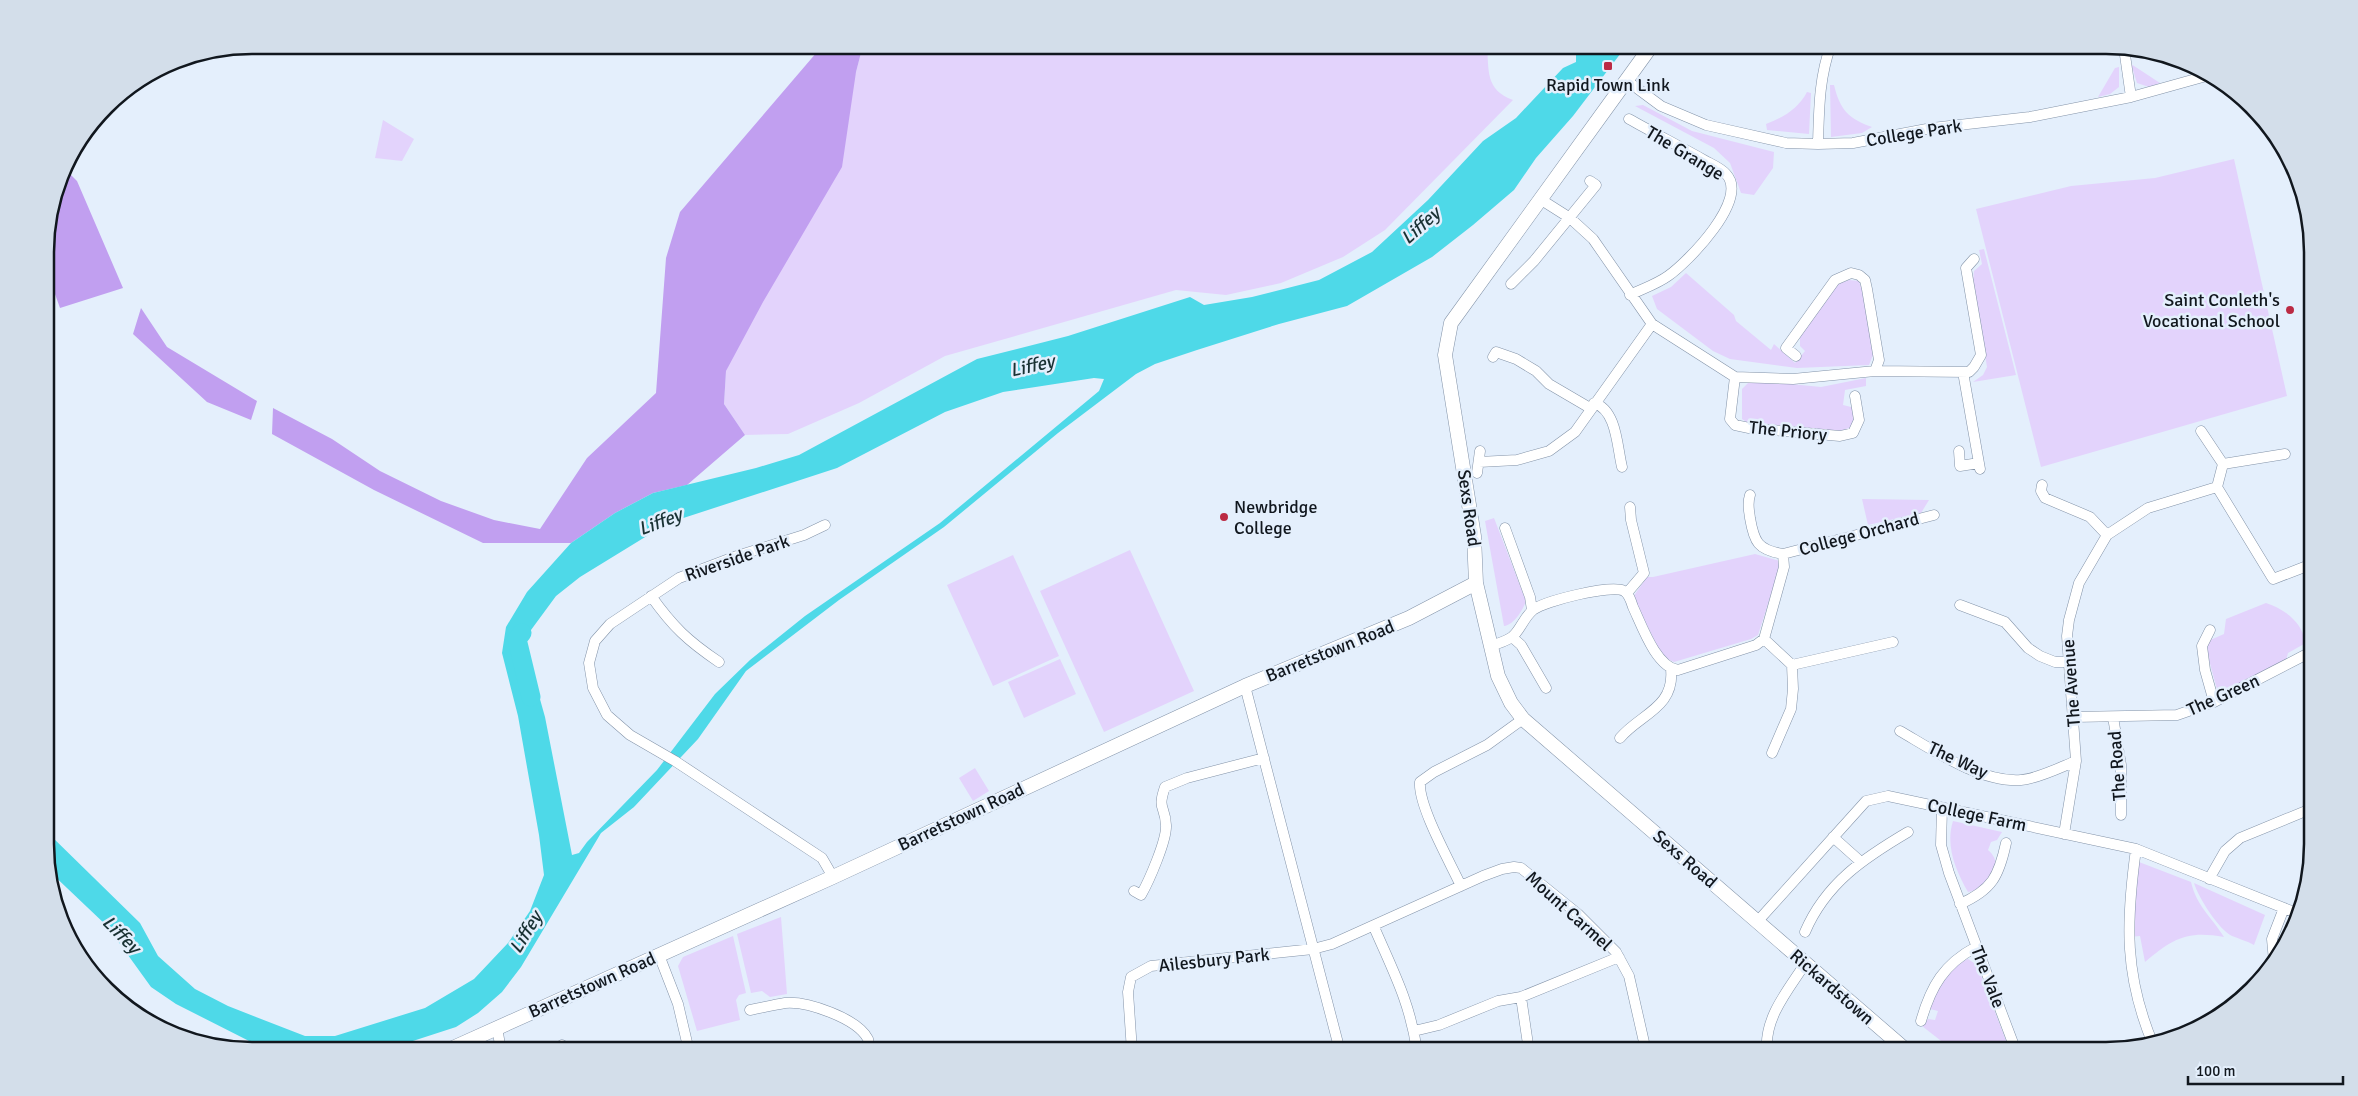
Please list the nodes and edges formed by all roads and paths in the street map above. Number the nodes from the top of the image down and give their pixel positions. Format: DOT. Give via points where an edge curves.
graph roads {
  1 [pos="1645,54"];
  2 [pos="1828,54"];
  3 [pos="2125,54"];
  4 [pos="2201,78"];
  5 [pos="1626,80"];
  6 [pos="2131,97"];
  7 [pos="1629,120"];
  8 [pos="1654,120"];
  9 [pos="1648,130"];
  10 [pos="1818,144"];
  11 [pos="1590,181"];
  12 [pos="1540,199"];
  13 [pos="1570,218"];
  14 [pos="1974,259"];
  15 [pos="1511,284"];
  16 [pos="1630,295"];
  17 [pos="1652,324"];
  18 [pos="1796,356"];
  19 [pos="1493,357"];
  20 [pos="1875,371"];
  21 [pos="1963,372"];
  22 [pos="1735,377"];
  23 [pos="1855,396"];
  24 [pos="1592,406"];
  25 [pos="2201,431"];
  26 [pos="1480,451"];
  27 [pos="1959,451"];
  28 [pos="2285,454"];
  29 [pos="1479,462"];
  30 [pos="2223,464"];
  31 [pos="1622,467"];
  32 [pos="1477,474"];
  33 [pos="2042,485"];
  34 [pos="2217,487"];
  35 [pos="1750,495"];
  36 [pos="1630,507"];
  37 [pos="1934,515"];
  38 [pos="825,525"];
  39 [pos="1505,528"];
  40 [pos="2107,535"];
  41 [pos="1784,554"];
  42 [pos="2304,567"];
  43 [pos="1476,583"];
  44 [pos="1627,593"];
  45 [pos="651,596"];
  46 [pos="1960,605"];
  47 [pos="1532,610"];
  48 [pos="2210,630"];
  49 [pos="1512,637"];
  50 [pos="1764,639"];
  51 [pos="1893,642"];
  52 [pos="1490,646"];
  53 [pos="2304,656"];
  54 [pos="719,662"];
  55 [pos="2068,662"];
  56 [pos="1792,665"];
  57 [pos="1671,669"];
  58 [pos="1246,686"];
  59 [pos="1546,688"];
  60 [pos="2214,702"];
  61 [pos="2074,716"];
  62 [pos="2113,717"];
  63 [pos="1523,719"];
  64 [pos="1900,731"];
  65 [pos="1620,738"];
  66 [pos="1772,753"];
  67 [pos="1264,758"];
  68 [pos="2076,762"];
  69 [pos="1942,808"];
  70 [pos="2304,812"];
  71 [pos="2121,815"];
  72 [pos="1908,832"];
  73 [pos="2064,834"];
  74 [pos="1833,838"];
  75 [pos="2006,843"];
  76 [pos="2136,849"];
  77 [pos="1861,862"];
  78 [pos="833,877"];
  79 [pos="2209,878"];
  80 [pos="1460,886"];
  81 [pos="1134,891"];
  82 [pos="1960,904"];
  83 [pos="2284,908"];
  84 [pos="2293,911"];
  85 [pos="1757,922"];
  86 [pos="1374,927"];
  87 [pos="1805,932"];
  88 [pos="1976,946"];
  89 [pos="1312,950"];
  90 [pos="2273,951"];
  91 [pos="659,955"];
  92 [pos="1619,957"];
  93 [pos="1805,964"];
  94 [pos="1521,997"];
  95 [pos="750,1010"];
  96 [pos="1921,1021"];
  97 [pos="497,1027"];
  98 [pos="1414,1031"];
  99 [pos="2151,1037"];
  100 [pos="465,1042"];
  101 [pos="500,1042"];
  102 [pos="687,1042"];
  103 [pos="868,1042"];
  104 [pos="1131,1042"];
  105 [pos="1338,1042"];
  106 [pos="1416,1042"];
  107 [pos="1528,1042"];
  108 [pos="1644,1042"];
  109 [pos="1768,1042"];
  110 [pos="1896,1042"];
  111 [pos="2013,1042"];
  1 -- 5 [label="street, Sexs Road"];
  2 -- 10 [label="street" via="1819,98"];
  3 -- 6 [label="street"];
  4 -- 6 [label="street, College Park"];
  5 -- 10 [label="street, College Park" via="1661,106 1706,126 1786,143"];
  5 -- 12 [label="street, Sexs Road"];
  6 -- 10 [label="street, College Park" via="2030,117 1932,128 1853,143"];
  7 -- 9 [label="street, The Grange"];
  8 -- 9 [label="street"];
  9 -- 16 [label="street, The Grange" via="1726,174 1732,184 1732,195 1723,216 1687,260 1668,276"];
  11 -- 13 [label="street" via="1596,185"];
  12 -- 13 [label="street"];
  12 -- 43 [label="street, Sexs Road" via="1451,323 1445,355 1474,536"];
  13 -- 15 [label="street" via="1516,273"];
  13 -- 16 [label="street" via="1593,239"];
  14 -- 21 [label="street" via="1966,268 1981,355 1969,372"];
  16 -- 17 [label="street"];
  17 -- 22 [label="street"];
  17 -- 24 [label="street"];
  18 -- 20 [label="street" via="1786,348 1835,280 1851,273 1865,280 1879,360"];
  19 -- 24 [label="street" via="1496,352 1516,359 1568,397"];
  20 -- 21 [label="street"];
  20 -- 22 [label="street" via="1820,378"];
  21 -- 27 [label="street" via="1979,466 1960,470"];
  22 -- 23 [label="street, The Priory" via="1730,420 1735,425 1749,428 1840,436 1853,433 1859,420"];
  24 -- 29 [label="street" via="1575,432 1549,452 1517,460"];
  24 -- 31 [label="street" via="1606,410 1612,420 1610,437"];
  25 -- 30 [label="street"];
  26 -- 29 [label="street"];
  28 -- 30 [label="street"];
  29 -- 32 [label="street"];
  30 -- 34 [label="street"];
  33 -- 40 [label="street" via="2044,498 2090,517"];
  34 -- 40 [label="street, The Avenue" via="2148,508"];
  34 -- 42 [label="street" via="2273,579"];
  35 -- 41 [label="street, College Orchard" via="1747,503 1752,534 1769,551"];
  36 -- 44 [label="street" via="1644,573"];
  37 -- 41 [label="street, College Orchard"];
  38 -- 45 [label="street, Riverside Park" via="679,578"];
  39 -- 47 [label="street"];
  40 -- 55 [label="street, The Avenue" via="2080,583 2069,620"];
  41 -- 50 [label="street, College Orchard" via="1784,567"];
  43 -- 52 [label="street, Sexs Road"];
  43 -- 58 [label="street, Barretstown Road" via="1409,618"];
  44 -- 47 [label="street" via="1609,589 1545,603"];
  44 -- 57 [label="street" via="1647,636 1661,660"];
  45 -- 54 [label="street" via="675,628"];
  45 -- 78 [label="street, Riverside Park" via="610,624 595,642 590,663 593,688 607,715 630,735 822,858"];
  46 -- 55 [label="street" via="2005,622 2028,648 2040,656 2055,662"];
  47 -- 49 [label="street"];
  48 -- 60 [label="street" via="2202,646"];
  49 -- 52 [label="street"];
  49 -- 59 [label="street" via="1521,645"];
  50 -- 56 [label="street"];
  50 -- 57 [label="street" via="1756,645 1678,670"];
  51 -- 56 [label="street"];
  52 -- 63 [label="street, Sexs Road" via="1498,676"];
  53 -- 60 [label="street, The Green"];
  55 -- 61 [label="street, The Avenue"];
  56 -- 66 [label="street" via="1791,709"];
  57 -- 65 [label="street" via="1670,690 1659,706 1627,729"];
  58 -- 67 [label="street"];
  58 -- 78 [label="street, Barretstown Road"];
  60 -- 62 [label="street, The Green" via="2177,715"];
  61 -- 62 [label="street, The Green"];
  61 -- 68 [label="street, The Avenue"];
  62 -- 71 [label="street, The Road" via="2121,765"];
  63 -- 80 [label="street" via="1487,745 1420,782 1424,804"];
  63 -- 85 [label="street, Sexs Road"];
  64 -- 68 [label="street, The Way" via="1940,755 2001,779 2022,780"];
  67 -- 81 [label="street" via="1165,787 1160,802 1166,825 1160,852 1142,895"];
  67 -- 89 [label="street"];
  68 -- 73 [label="street, The Avenue"];
  69 -- 73 [label="street, College Farm"];
  69 -- 74 [label="street, College Farm" via="1888,796 1866,801"];
  69 -- 82 [label="street, The Vale" via="1941,845"];
  70 -- 79 [label="street" via="2240,838 2225,851"];
  72 -- 77 [label="street, College Farm"];
  73 -- 76 [label="street, College Farm"];
  74 -- 77 [label="street"];
  74 -- 85 [label="street, College Farm"];
  75 -- 82 [label="street" via="2001,865 1991,886"];
  76 -- 79 [label="street, College Farm"];
  76 -- 99 [label="street" via="2128,938 2133,987"];
  77 -- 87 [label="street, College Farm" via="1839,881 1813,912"];
  78 -- 91 [label="street, Barretstown Road"];
  79 -- 83 [label="street, College Farm"];
  80 -- 86 [label="street, Mount Carmel"];
  80 -- 92 [label="street, Mount Carmel" via="1502,869 1521,868 1578,914"];
  82 -- 88 [label="street, The Vale"];
  83 -- 84 [label="street, College Farm"];
  83 -- 90 [label="street" via="2272,939"];
  85 -- 93 [label="street, Rickardstown"];
  86 -- 89 [label="street, Mount Carmel"];
  86 -- 98 [label="street" via="1401,984"];
  88 -- 96 [label="street" via="1951,964 1936,982"];
  88 -- 111 [label="street, The Vale"];
  89 -- 104 [label="street, Ailesbury Park" via="1151,966 1140,971 1132,977 1128,992"];
  89 -- 105 [label="street"];
  91 -- 97 [label="street, Barretstown Road"];
  91 -- 102 [label="street" via="678,1004"];
  92 -- 94 [label="street, Mount Carmel"];
  92 -- 108 [label="street, Mount Carmel" via="1629,976"];
  93 -- 109 [label="street" via="1778,1006 1769,1026"];
  93 -- 110 [label="street, Rickardstown"];
  94 -- 98 [label="street, Mount Carmel" via="1498,1001"];
  94 -- 107 [label="street"];
  95 -- 103 [label="street" via="786,1003 808,1004 826,1009 861,1032"];
  97 -- 100 [label="street, Barretstown Road"];
  97 -- 101 [label="street"];
  98 -- 106 [label="street"];
}
